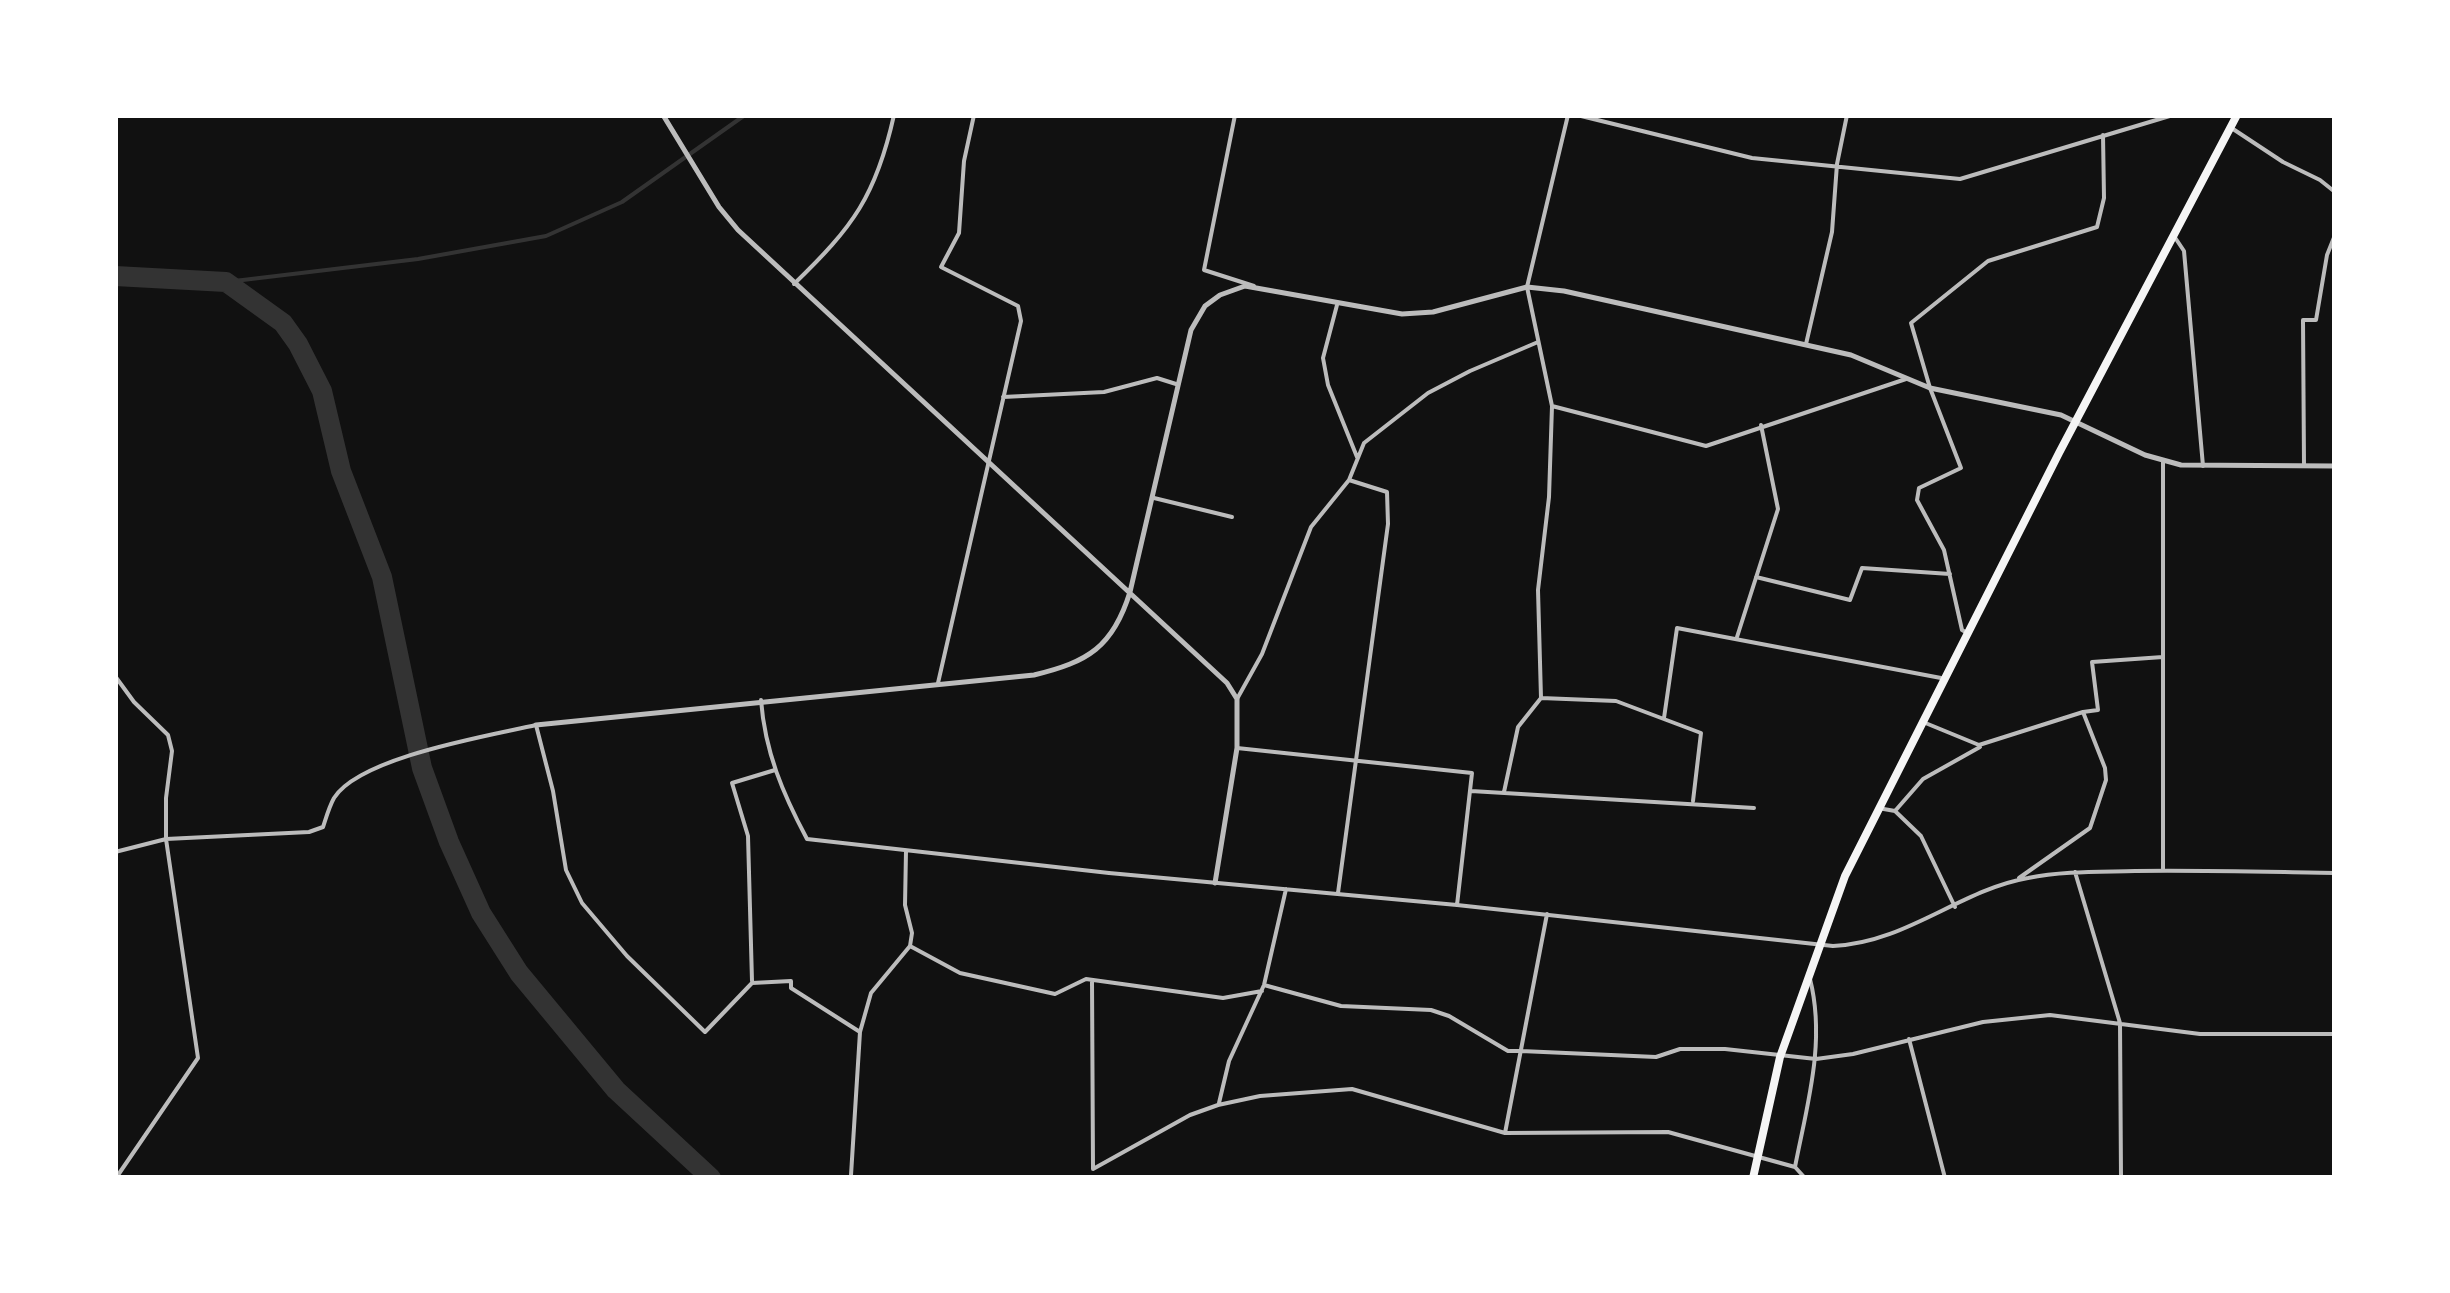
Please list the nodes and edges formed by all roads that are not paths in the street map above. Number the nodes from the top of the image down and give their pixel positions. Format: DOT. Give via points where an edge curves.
graph roads {
  1 [pos="663,115"];
  2 [pos="894,115"];
  3 [pos="974,115"];
  4 [pos="1235,115"];
  5 [pos="1568,115"];
  6 [pos="1577,115"];
  7 [pos="1847,115"];
  8 [pos="2173,115"];
  9 [pos="2237,115"];
  10 [pos="2230,128"];
  11 [pos="2103,134"];
  12 [pos="1836,164"];
  13 [pos="2335,192"];
  14 [pos="2335,235"];
  15 [pos="2174,236"];
  16 [pos="794,284"];
  17 [pos="1254,286"];
  18 [pos="1527,288"];
  19 [pos="1337,303"];
  20 [pos="1538,342"];
  21 [pos="1806,344"];
  22 [pos="1906,379"];
  23 [pos="1176,384"];
  24 [pos="1930,388"];
  25 [pos="1002,397"];
  26 [pos="1552,406"];
  27 [pos="2076,421"];
  28 [pos="1760,425"];
  29 [pos="1357,457"];
  30 [pos="987,460"];
  31 [pos="2163,461"];
  32 [pos="2203,466"];
  33 [pos="2304,466"];
  34 [pos="2335,466"];
  35 [pos="1349,480"];
  36 [pos="1151,497"];
  37 [pos="1232,517"];
  38 [pos="1950,574"];
  39 [pos="1756,577"];
  40 [pos="1130,592"];
  41 [pos="1968,634"];
  42 [pos="1736,640"];
  43 [pos="2163,656"];
  44 [pos="115,676"];
  45 [pos="1946,679"];
  46 [pos="937,684"];
  47 [pos="1237,698"];
  48 [pos="1541,698"];
  49 [pos="761,700"];
  50 [pos="2083,712"];
  51 [pos="1664,718"];
  52 [pos="1923,722"];
  53 [pos="536,725"];
  54 [pos="1986,744"];
  55 [pos="1238,748"];
  56 [pos="1357,760"];
  57 [pos="775,770"];
  58 [pos="1471,792"];
  59 [pos="1504,792"];
  60 [pos="1692,804"];
  61 [pos="1754,808"];
  62 [pos="1878,808"];
  63 [pos="1896,811"];
  64 [pos="166,840"];
  65 [pos="906,851"];
  66 [pos="115,852"];
  67 [pos="2163,871"];
  68 [pos="2075,872"];
  69 [pos="2335,873"];
  70 [pos="2018,880"];
  71 [pos="1215,883"];
  72 [pos="1286,889"];
  73 [pos="1338,893"];
  74 [pos="1457,904"];
  75 [pos="1955,907"];
  76 [pos="1547,914"];
  77 [pos="1818,945"];
  78 [pos="910,946"];
  79 [pos="1808,974"];
  80 [pos="1092,980"];
  81 [pos="752,983"];
  82 [pos="1263,988"];
  83 [pos="2120,1023"];
  84 [pos="860,1032"];
  85 [pos="2335,1034"];
  86 [pos="1908,1039"];
  87 [pos="1520,1052"];
  88 [pos="1780,1057"];
  89 [pos="1816,1059"];
  90 [pos="1218,1104"];
  91 [pos="1505,1133"];
  92 [pos="1758,1156"];
  93 [pos="1795,1166"];
  94 [pos="851,1175"];
  95 [pos="116,1178"];
  96 [pos="1753,1178"];
  97 [pos="1805,1178"];
  98 [pos="1946,1178"];
  99 [pos="1982,1178"];
  100 [pos="2120,1178"];
  1 -- 16 [label="street" via="719,207"];
  2 -- 16 [label="street" via="873,189 834,246"];
  3 -- 25 [label="street" via="959,234 941,267 1018,306"];
  4 -- 17 [label="street" via="1204,270"];
  5 -- 18 [label="street"];
  6 -- 12 [label="street" via="1752,158"];
  7 -- 12 [label="street"];
  8 -- 11 [label="street"];
  9 -- 10 [label="main road"];
  10 -- 13 [label="street"];
  10 -- 15 [label="main road"];
  11 -- 12 [label="street" via="1960,179"];
  11 -- 24 [label="street" via="2104,198 2097,227 1988,261 1915,318 1912,330"];
  12 -- 21 [label="street" via="1832,232"];
  14 -- 33 [label="street" via="2316,320 2303,320"];
  15 -- 27 [label="main road"];
  15 -- 32 [label="street" via="2184,251"];
  16 -- 30 [label="street"];
  17 -- 19 [label="street"];
  17 -- 23 [label="street" via="1205,306"];
  18 -- 19 [label="street" via="1433,312"];
  18 -- 20 [label="street"];
  18 -- 21 [label="street"];
  19 -- 29 [label="street" via="1323,358"];
  20 -- 26 [label="street"];
  20 -- 29 [label="street" via="1428,393 1364,443"];
  21 -- 22 [label="street"];
  22 -- 24 [label="street"];
  22 -- 28 [label="street"];
  23 -- 25 [label="street" via="1157,378 1104,392"];
  23 -- 36 [label="street"];
  24 -- 27 [label="street"];
  24 -- 38 [label="street" via="1960,468 1919,488 1917,500"];
  25 -- 30 [label="street"];
  26 -- 28 [label="street" via="1706,446"];
  26 -- 48 [label="street" via="1538,590"];
  27 -- 31 [label="street"];
  27 -- 41 [label="main road"];
  28 -- 39 [label="street" via="1778,509"];
  29 -- 35 [label="street"];
  30 -- 40 [label="street"];
  30 -- 46 [label="street"];
  31 -- 32 [label="street"];
  31 -- 43 [label="street"];
  32 -- 33 [label="street"];
  33 -- 34 [label="street"];
  35 -- 47 [label="street" via="1311,528 1262,654"];
  35 -- 56 [label="street" via="1387,492 1388,524"];
  36 -- 37 [label="street"];
  36 -- 40 [label="street"];
  38 -- 39 [label="street" via="1862,568 1850,600"];
  38 -- 41 [label="street"];
  39 -- 42 [label="street"];
  40 -- 46 [label="street" via="1116,629 1070,666"];
  40 -- 47 [label="street"];
  41 -- 45 [label="main road"];
  42 -- 45 [label="street"];
  42 -- 51 [label="street" via="1677,628"];
  43 -- 50 [label="street" via="2092,662 2098,710"];
  43 -- 67 [label="street"];
  44 -- 64 [label="street" via="168,735"];
  45 -- 52 [label="main road"];
  46 -- 49 [label="street"];
  47 -- 55 [label="street"];
  48 -- 51 [label="street" via="1616,702"];
  48 -- 59 [label="street" via="1518,727"];
  49 -- 53 [label="street"];
  49 -- 57 [label="street"];
  50 -- 54 [label="street"];
  50 -- 70 [label="street" via="2106,780 2090,828"];
  51 -- 60 [label="street" via="1702,734"];
  52 -- 54 [label="street"];
  52 -- 62 [label="main road"];
  53 -- 64 [label="street" via="405,758 352,781 334,798 323,827 310,832"];
  53 -- 81 [label="street" via="566,870 596,920 705,1032"];
  54 -- 63 [label="street" via="1922,778"];
  55 -- 56 [label="street"];
  55 -- 71 [label="street"];
  56 -- 58 [label="street" via="1472,772"];
  56 -- 73 [label="street"];
  57 -- 65 [label="street" via="807,839"];
  57 -- 81 [label="street" via="732,783 748,836"];
  58 -- 59 [label="street"];
  58 -- 74 [label="street"];
  59 -- 60 [label="street"];
  60 -- 61 [label="street"];
  62 -- 63 [label="street"];
  62 -- 77 [label="main road"];
  63 -- 75 [label="street" via="1921,836"];
  64 -- 66 [label="street"];
  64 -- 95 [label="street" via="198,1058"];
  65 -- 71 [label="street"];
  65 -- 78 [label="street"];
  67 -- 68 [label="street"];
  67 -- 69 [label="street"];
  68 -- 70 [label="street"];
  68 -- 83 [label="street"];
  70 -- 75 [label="street"];
  71 -- 72 [label="street"];
  72 -- 73 [label="street"];
  72 -- 82 [label="street"];
  73 -- 74 [label="street"];
  74 -- 76 [label="street"];
  75 -- 77 [label="street" via="1871,940"];
  76 -- 77 [label="street"];
  76 -- 87 [label="street"];
  77 -- 79 [label="main road"];
  78 -- 80 [label="street" via="960,974 1054,994"];
  78 -- 84 [label="street" via="871,993"];
  79 -- 88 [label="main road"];
  79 -- 89 [label="street"];
  80 -- 82 [label="street" via="1224,998"];
  80 -- 90 [label="street" via="1093,1169"];
  81 -- 84 [label="street" via="791,981 791,988"];
  82 -- 87 [label="street" via="1341,1006 1430,1010"];
  82 -- 90 [label="street" via="1229,1061"];
  83 -- 85 [label="street" via="2200,1034"];
  83 -- 86 [label="street" via="2022,1016"];
  83 -- 100 [label="street"];
  84 -- 94 [label="street"];
  86 -- 89 [label="street"];
  86 -- 98 [label="street"];
  87 -- 88 [label="street" via="1656,1057 1680,1049 1725,1049"];
  87 -- 91 [label="street"];
  88 -- 89 [label="street"];
  88 -- 92 [label="main road"];
  89 -- 93 [label="street"];
  90 -- 91 [label="street" via="1352,1089"];
  91 -- 92 [label="street" via="1668,1132"];
  92 -- 93 [label="street"];
  92 -- 96 [label="main road"];
  93 -- 97 [label="street"];
  98 -- 99 [label="street"];
}
